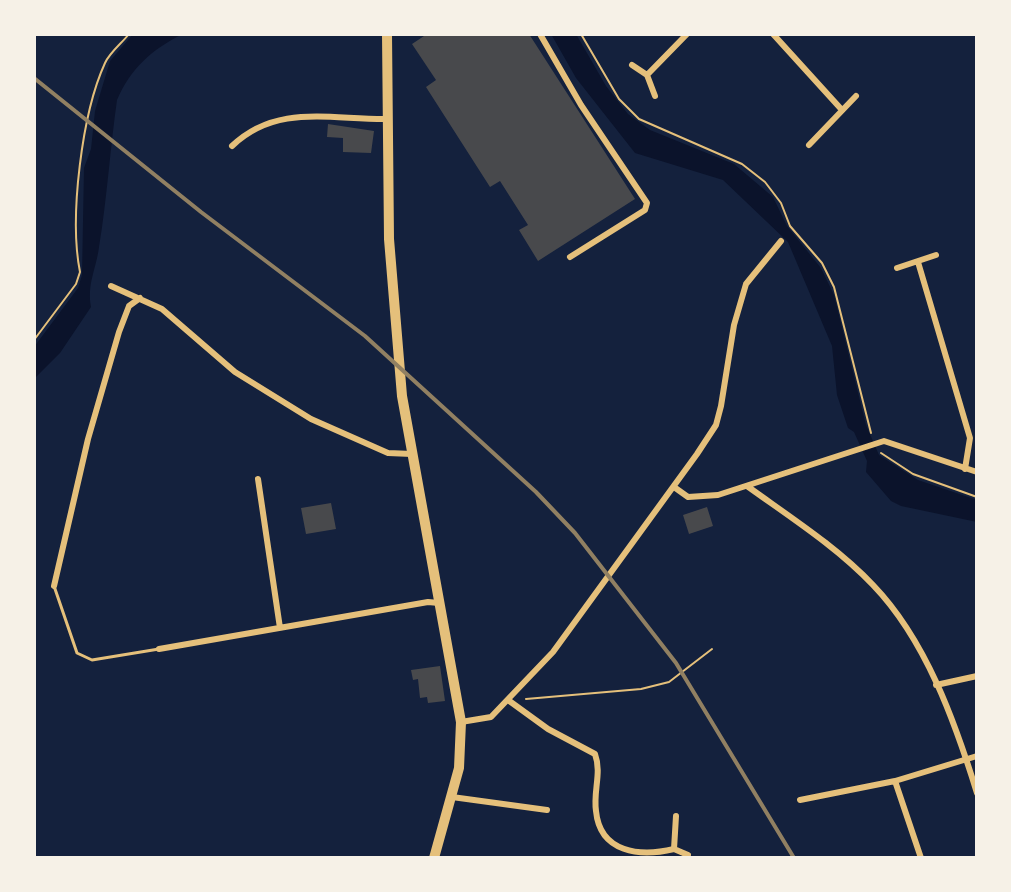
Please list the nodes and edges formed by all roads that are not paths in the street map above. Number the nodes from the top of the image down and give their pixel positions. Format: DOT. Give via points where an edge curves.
graph roads {
  1 [pos="387,34"];
  2 [pos="540,34"];
  3 [pos="687,34"];
  4 [pos="773,34"];
  5 [pos="632,65"];
  6 [pos="647,75"];
  7 [pos="655,96"];
  8 [pos="856,96"];
  9 [pos="842,110"];
  10 [pos="390,119"];
  11 [pos="809,145"];
  12 [pos="232,146"];
  13 [pos="781,241"];
  14 [pos="936,255"];
  15 [pos="570,257"];
  16 [pos="918,262"];
  17 [pos="897,268"];
  18 [pos="111,286"];
  19 [pos="140,298"];
  20 [pos="412,454"];
  21 [pos="965,469"];
  22 [pos="977,472"];
  23 [pos="258,479"];
  24 [pos="747,486"];
  25 [pos="674,487"];
  26 [pos="54,586"];
  27 [pos="439,603"];
  28 [pos="280,628"];
  29 [pos="159,649"];
  30 [pos="977,676"];
  31 [pos="936,685"];
  32 [pos="508,700"];
  33 [pos="461,722"];
  34 [pos="977,756"];
  35 [pos="967,760"];
  36 [pos="895,781"];
  37 [pos="977,793"];
  38 [pos="452,797"];
  39 [pos="800,800"];
  40 [pos="547,810"];
  41 [pos="676,816"];
  42 [pos="674,849"];
  43 [pos="688,855"];
  44 [pos="434,858"];
  45 [pos="921,858"];
  1 -- 10 [label="main road"];
  2 -- 15 [label="street" via="647,203 645,210"];
  3 -- 6 [label="street"];
  4 -- 9 [label="street"];
  5 -- 6 [label="street"];
  6 -- 7 [label="street"];
  8 -- 9 [label="street"];
  9 -- 11 [label="street"];
  10 -- 12 [label="street" via="274,119 250,129"];
  10 -- 20 [label="main road" via="389,239"];
  13 -- 25 [label="street" via="746,284 716,425"];
  14 -- 16 [label="street"];
  16 -- 17 [label="street"];
  16 -- 21 [label="street" via="970,438"];
  18 -- 19 [label="street"];
  19 -- 20 [label="street" via="162,309 235,372 311,419 388,453"];
  19 -- 26 [label="street" via="129,306 119,332"];
  20 -- 27 [label="main road"];
  21 -- 22 [label="street"];
  21 -- 24 [label="street" via="884,441"];
  23 -- 28 [label="street"];
  24 -- 25 [label="street" via="702,497 688,497"];
  24 -- 31 [label="street" via="874,585 906,625"];
  25 -- 32 [label="street" via="553,652"];
  26 -- 29 [label="lane" via="77,653 92,660"];
  27 -- 28 [label="street"];
  27 -- 33 [label="main road"];
  28 -- 29 [label="street"];
  30 -- 31 [label="street"];
  31 -- 35 [label="street"];
  32 -- 33 [label="street" via="491,717"];
  32 -- 42 [label="street" via="595,754 596,811 601,834 612,845 642,853"];
  33 -- 38 [label="main road"];
  34 -- 35 [label="street"];
  35 -- 36 [label="street"];
  35 -- 37 [label="street"];
  36 -- 39 [label="street"];
  36 -- 45 [label="street"];
  38 -- 40 [label="street"];
  38 -- 44 [label="main road"];
  41 -- 42 [label="street"];
  42 -- 43 [label="street"];
}
